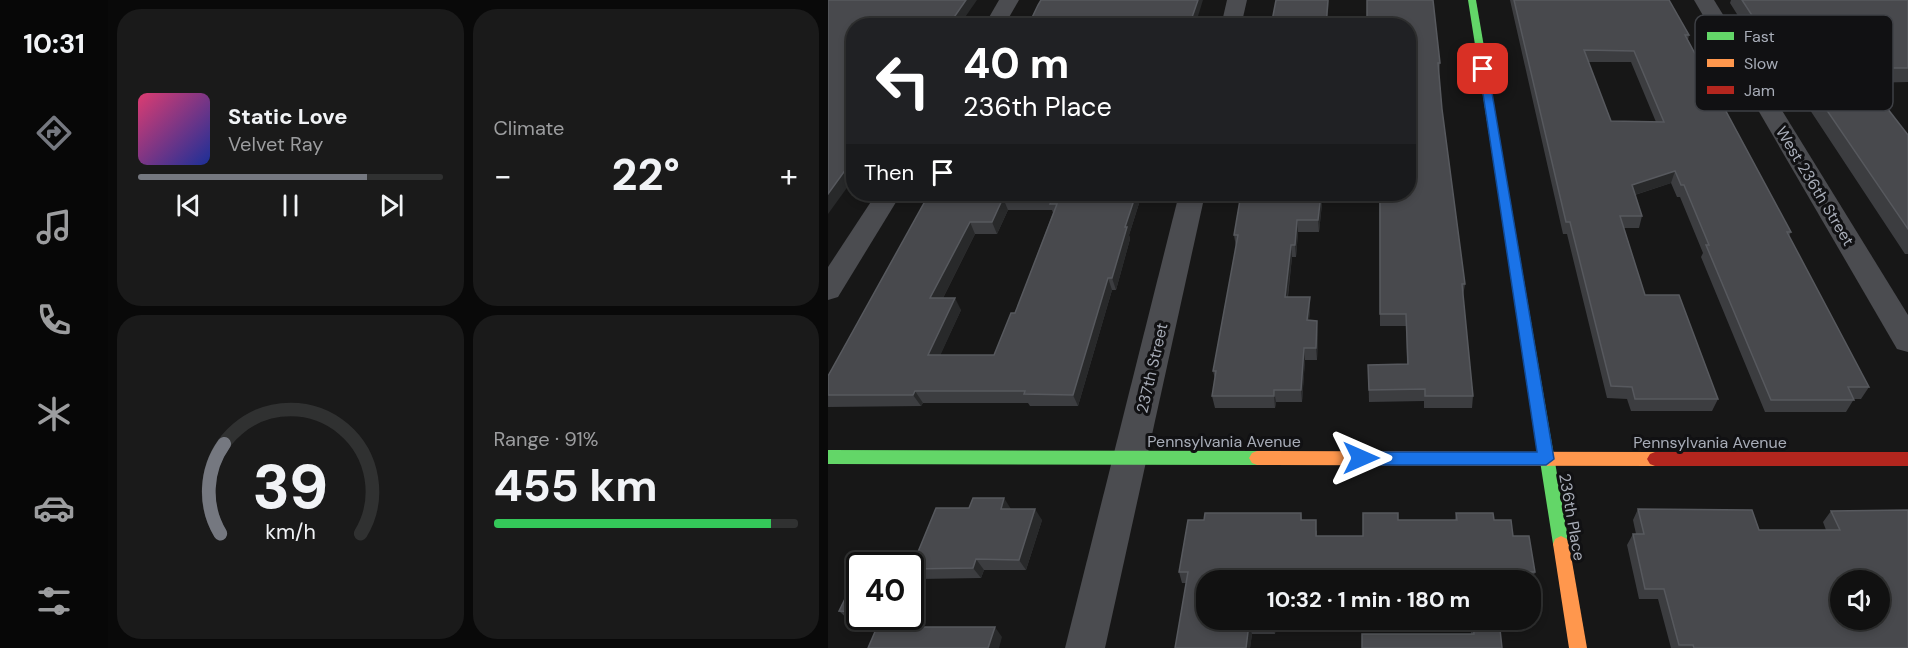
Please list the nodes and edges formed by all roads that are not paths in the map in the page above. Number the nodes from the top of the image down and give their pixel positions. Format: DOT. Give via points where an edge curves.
graph roads {
  1 [pos="1010,0"];
  2 [pos="1237,0"];
  3 [pos="1472,0"];
  4 [pos="1704,0"];
  5 [pos="1713,15"];
  6 [pos="999,18"];
  7 [pos="1233,18"];
  8 [pos="1770,111"];
  9 [pos="884,201"];
  10 [pos="1190,201"];
  11 [pos="828,290"];
  12 [pos="1908,341"];
  13 [pos="828,457"];
  14 [pos="1131,458"];
  15 [pos="1546,459"];
  16 [pos="1908,459"];
  17 [pos="1085,648"];
  18 [pos="1578,648"];
  1 -- 6 [label="street"];
  2 -- 7 [label="street"];
  3 -- 15 [label="street, 236th Place"];
  4 -- 5 [label="street, West 236th Street"];
  8 -- 12 [label="street, West 236th Street"];
  9 -- 11 [label="street"];
  10 -- 14 [label="street, 237th Street"];
  13 -- 14 [label="street, Pennsylvania Avenue"];
  14 -- 15 [label="street, Pennsylvania Avenue"];
  14 -- 17 [label="street, 237th Street"];
  15 -- 16 [label="street, Pennsylvania Avenue"];
  15 -- 18 [label="street, 236th Place"];
}
